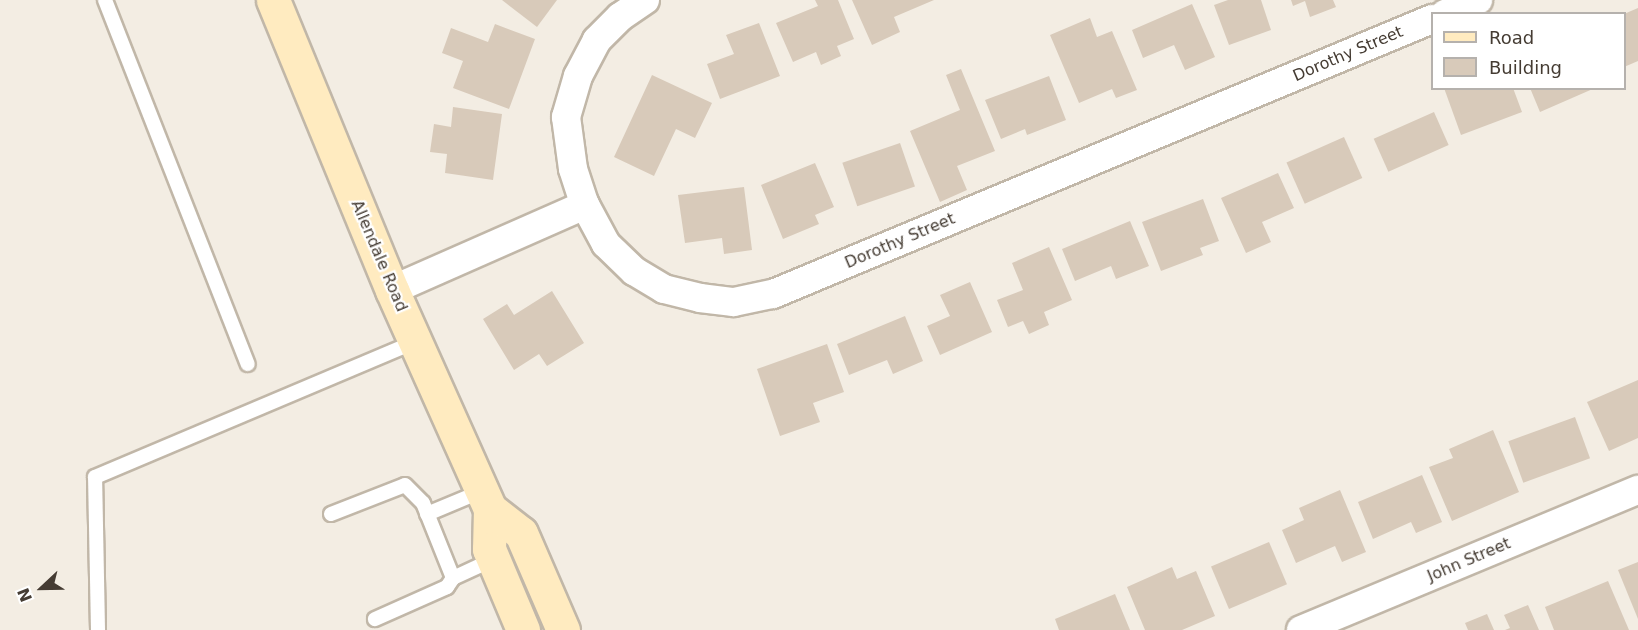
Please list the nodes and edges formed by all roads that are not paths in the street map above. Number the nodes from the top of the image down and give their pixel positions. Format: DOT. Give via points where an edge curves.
graph roads {
  1 [pos="105,0"];
  2 [pos="273,0"];
  3 [pos="645,0"];
  4 [pos="1478,0"];
  5 [pos="1450,12"];
  6 [pos="1431,19"];
  7 [pos="585,205"];
  8 [pos="392,290"];
  9 [pos="416,342"];
  10 [pos="248,364"];
  11 [pos="1638,490"];
  12 [pos="486,500"];
  13 [pos="331,514"];
  14 [pos="427,514"];
  15 [pos="494,559"];
  16 [pos="453,578"];
  17 [pos="375,619"];
  18 [pos="98,630"];
  19 [pos="523,630"];
  20 [pos="563,630"];
  21 [pos="1301,630"];
  1 -- 10 [label="lane"];
  2 -- 8 [label="street, Allendale Road"];
  3 -- 7 [label="street, Dorothy Street" via="597,40 578,76 567,117 573,169"];
  4 -- 5 [label="street"];
  6 -- 7 [label="street, Dorothy Street" via="773,294 734,303 663,289 634,271 606,244"];
  7 -- 8 [label="street"];
  8 -- 9 [label="street, Allendale Road"];
  9 -- 12 [label="street, Allendale Road"];
  9 -- 18 [label="lane" via="95,477"];
  11 -- 21 [label="street, John Street"];
  12 -- 14 [label="lane"];
  12 -- 15 [label="street, Allendale Road" via="489,549"];
  12 -- 20 [label="street, Allendale Road" via="521,533"];
  13 -- 14 [label="lane" via="405,485 423,503"];
  14 -- 16 [label="lane"];
  15 -- 16 [label="lane"];
  15 -- 19 [label="street, Allendale Road"];
  16 -- 17 [label="lane" via="447,587"];
}
